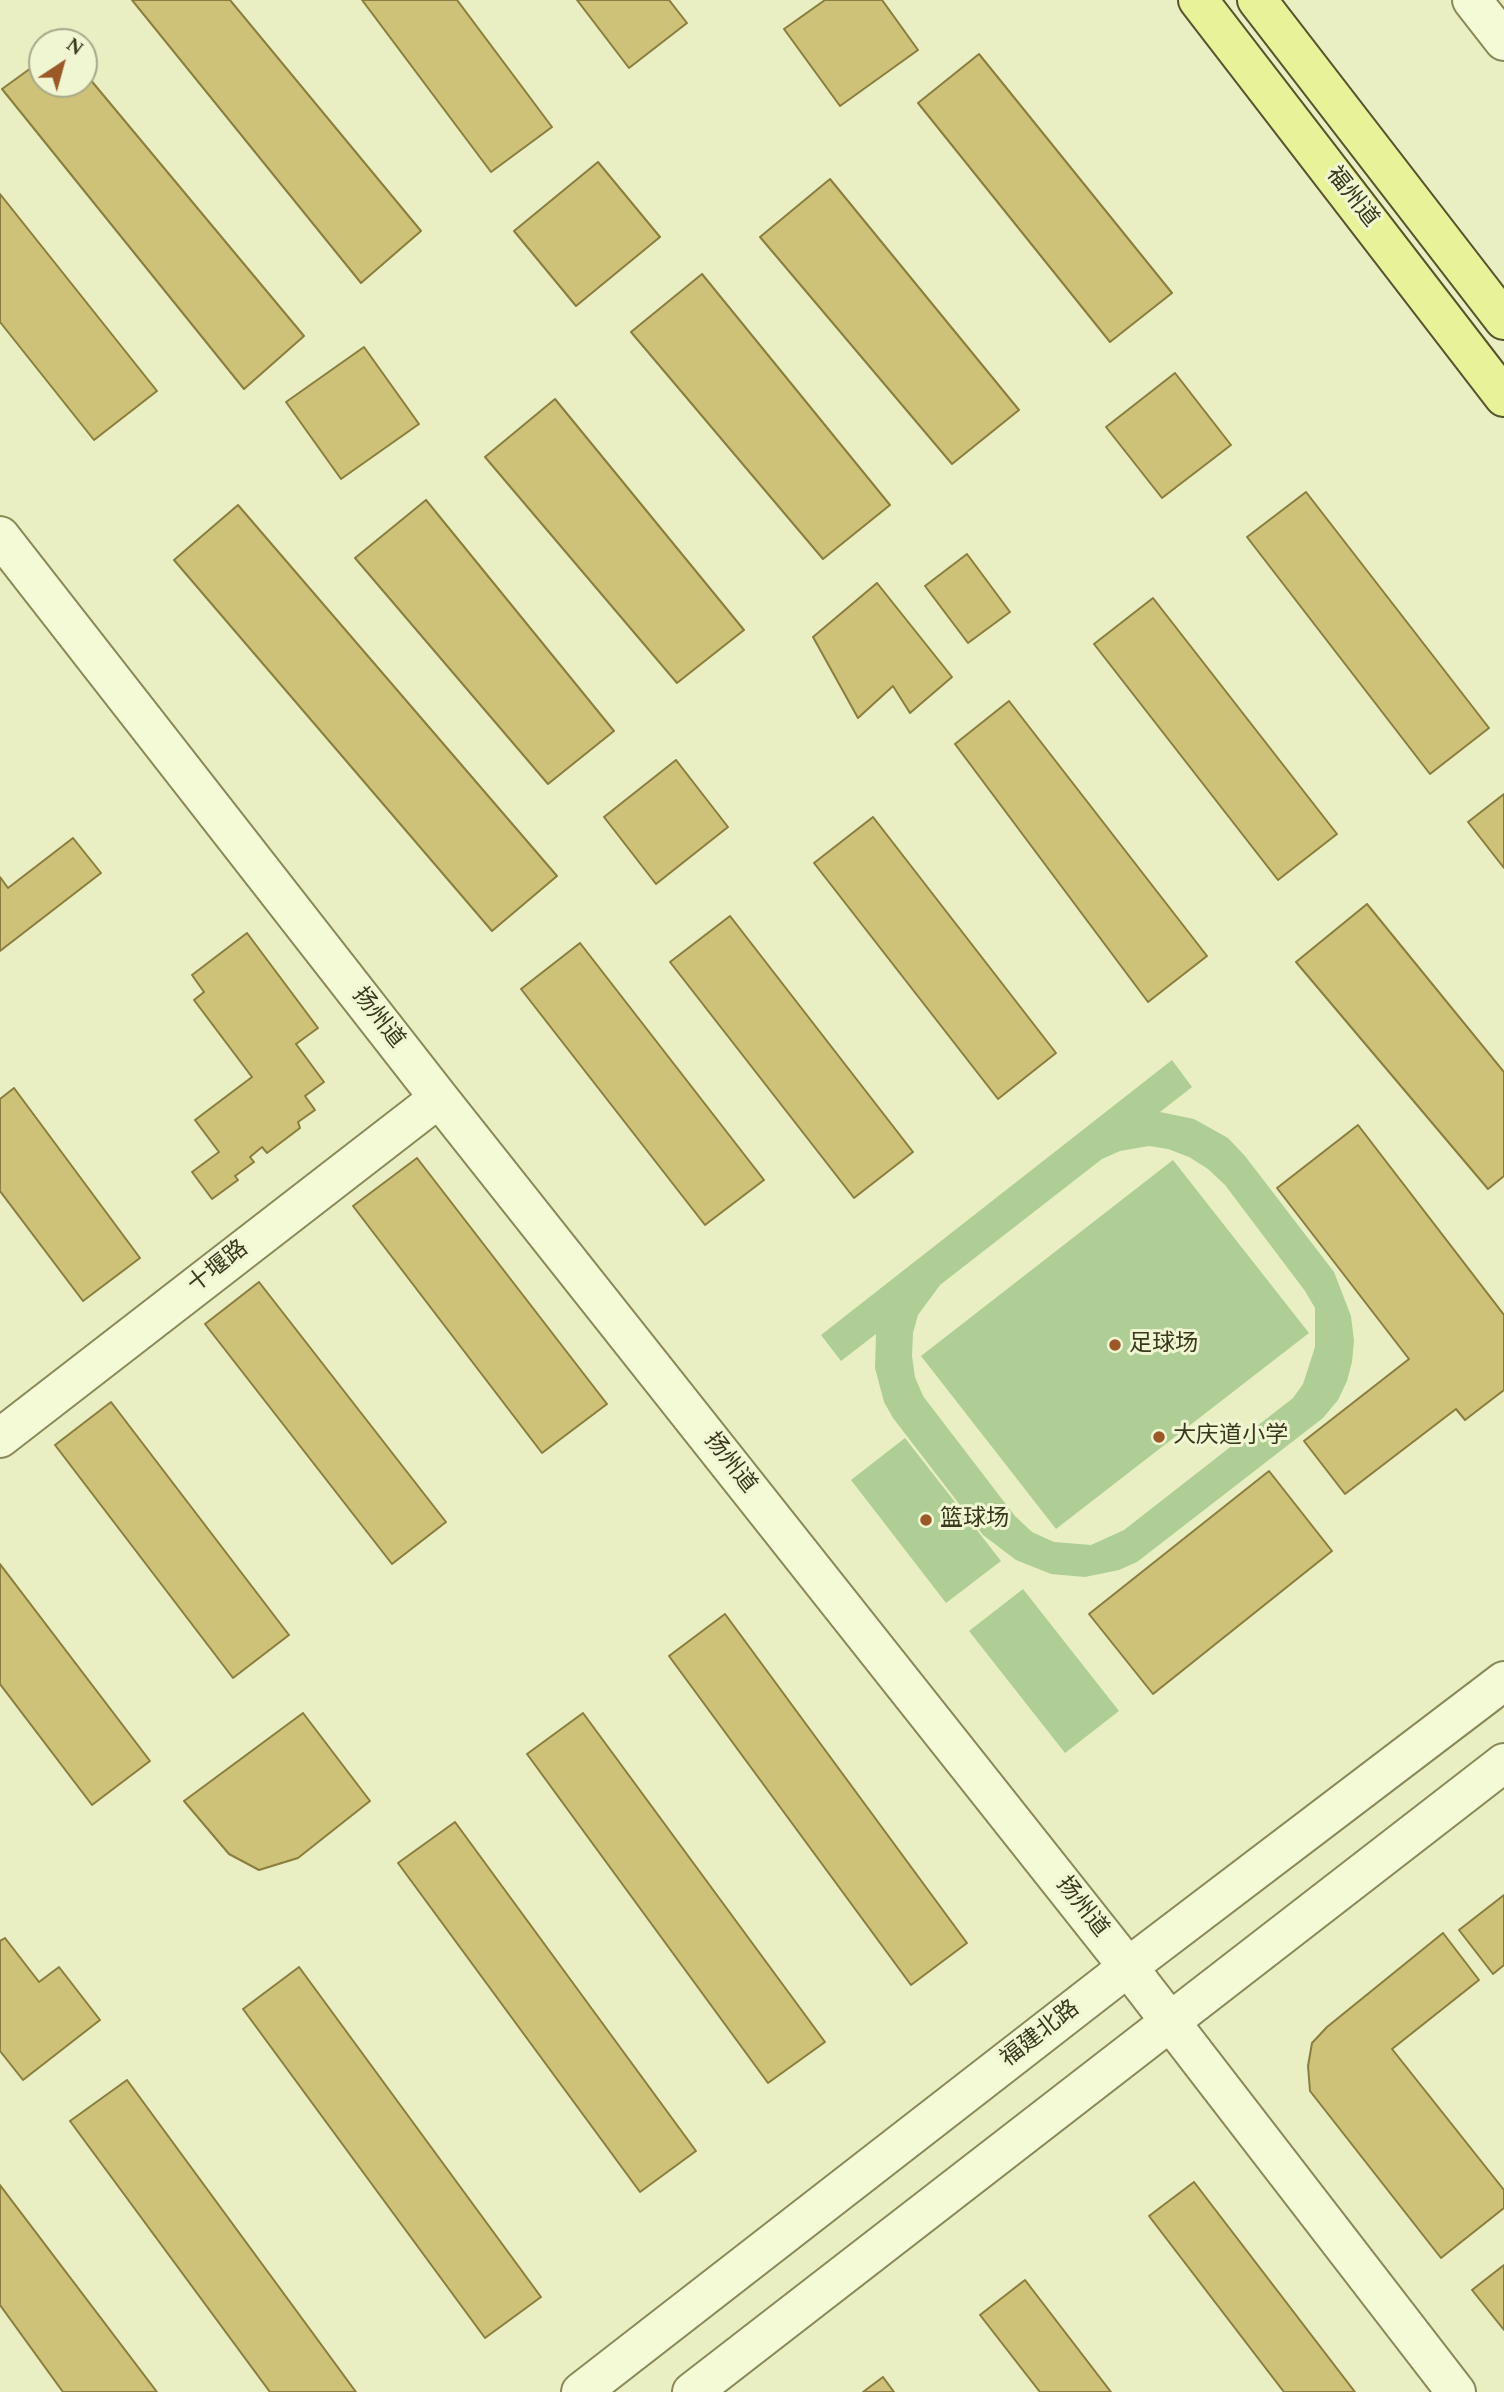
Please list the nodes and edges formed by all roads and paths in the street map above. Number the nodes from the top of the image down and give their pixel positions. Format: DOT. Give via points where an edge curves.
graph roads {
  1 [pos="1198,0"];
  2 [pos="1257,0"];
  3 [pos="1472,0"];
  4 [pos="1504,41"];
  5 [pos="1504,320"];
  6 [pos="1504,397"];
  7 [pos="0,536"];
  8 [pos="439,1098"];
  9 [pos="0,1438"];
  10 [pos="1504,1681"];
  11 [pos="1504,1763"];
  12 [pos="1128,1967"];
  13 [pos="1168,2021"];
  14 [pos="581,2392"];
  15 [pos="692,2392"];
  16 [pos="1456,2392"];
  1 -- 6 [label="main road, 福州道"];
  2 -- 5 [label="main road, 福州道"];
  3 -- 4 [label="street"];
  7 -- 8 [label="street, 扬州道"];
  8 -- 9 [label="street, 十堰路"];
  8 -- 12 [label="street, 扬州道"];
  10 -- 12 [label="street, 福建北路"];
  11 -- 13 [label="street"];
  12 -- 13 [label="street, 扬州道"];
  12 -- 14 [label="street, 福建北路"];
  13 -- 15 [label="street"];
  13 -- 16 [label="street, 扬州道"];
}
